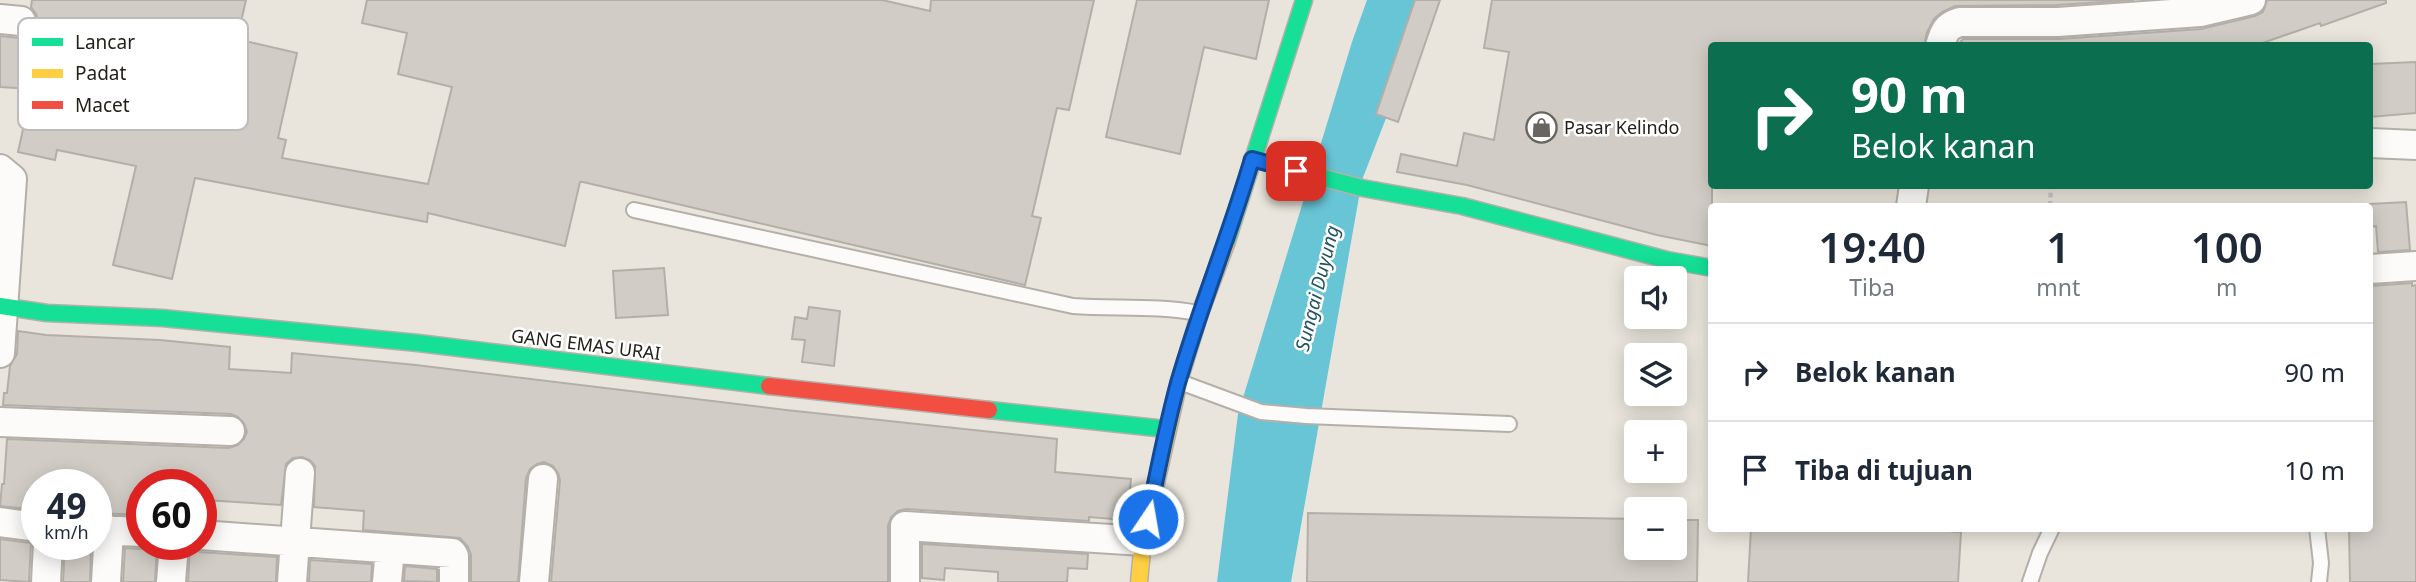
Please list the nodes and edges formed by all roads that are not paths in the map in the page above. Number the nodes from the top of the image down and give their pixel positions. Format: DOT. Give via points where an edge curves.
graph roads {
  1 [pos="1304,0"];
  2 [pos="2251,0"];
  3 [pos="1941,42"];
  4 [pos="2373,143"];
  5 [pos="2416,145"];
  6 [pos="1252,159"];
  7 [pos="6,174"];
  8 [pos="634,210"];
  9 [pos="2416,266"];
  10 [pos="1708,267"];
  11 [pos="2373,269"];
  12 [pos="1,306"];
  13 [pos="1200,313"];
  14 [pos="0,353"];
  15 [pos="1179,381"];
  16 [pos="0,422"];
  17 [pos="1509,425"];
  18 [pos="1166,429"];
  19 [pos="230,431"];
  20 [pos="300,473"];
  21 [pos="543,479"];
  22 [pos="0,522"];
  23 [pos="21,525"];
  24 [pos="2050,532"];
  25 [pos="2317,532"];
  26 [pos="217,536"];
  27 [pos="1143,541"];
  28 [pos="296,542"];
  29 [pos="390,549"];
  30 [pos="47,560"];
  31 [pos="105,560"];
  32 [pos="173,560"];
  33 [pos="46,582"];
  34 [pos="106,582"];
  35 [pos="171,582"];
  36 [pos="292,582"];
  37 [pos="387,582"];
  38 [pos="454,582"];
  39 [pos="534,582"];
  40 [pos="905,582"];
  41 [pos="1139,582"];
  42 [pos="2030,582"];
  43 [pos="2319,582"];
  1 -- 6 [label="street"];
  2 -- 3 [label="street" via="2188,13 2059,22 1960,22 1949,25"];
  4 -- 5 [label="street"];
  6 -- 10 [label="street"];
  6 -- 13 [label="street"];
  7 -- 12 [label="street"];
  8 -- 13 [label="lane" via="1073,306"];
  9 -- 11 [label="street"];
  12 -- 14 [label="street"];
  12 -- 18 [label="street, GANG EMAS URAI" via="418,343"];
  13 -- 15 [label="street"];
  15 -- 17 [label="lane" via="1261,412"];
  15 -- 18 [label="street"];
  16 -- 19 [label="street"];
  18 -- 27 [label="street"];
  20 -- 28 [label="street"];
  21 -- 39 [label="street"];
  22 -- 23 [label="street"];
  24 -- 42 [label="lane"];
  25 -- 43 [label="lane"];
  26 -- 28 [label="street"];
  27 -- 40 [label="street" via="905,526"];
  27 -- 41 [label="street"];
  28 -- 29 [label="street"];
  28 -- 36 [label="street"];
  29 -- 37 [label="street"];
  29 -- 38 [label="street" via="452,553"];
  30 -- 33 [label="street"];
  31 -- 34 [label="street"];
  32 -- 35 [label="street"];
}
